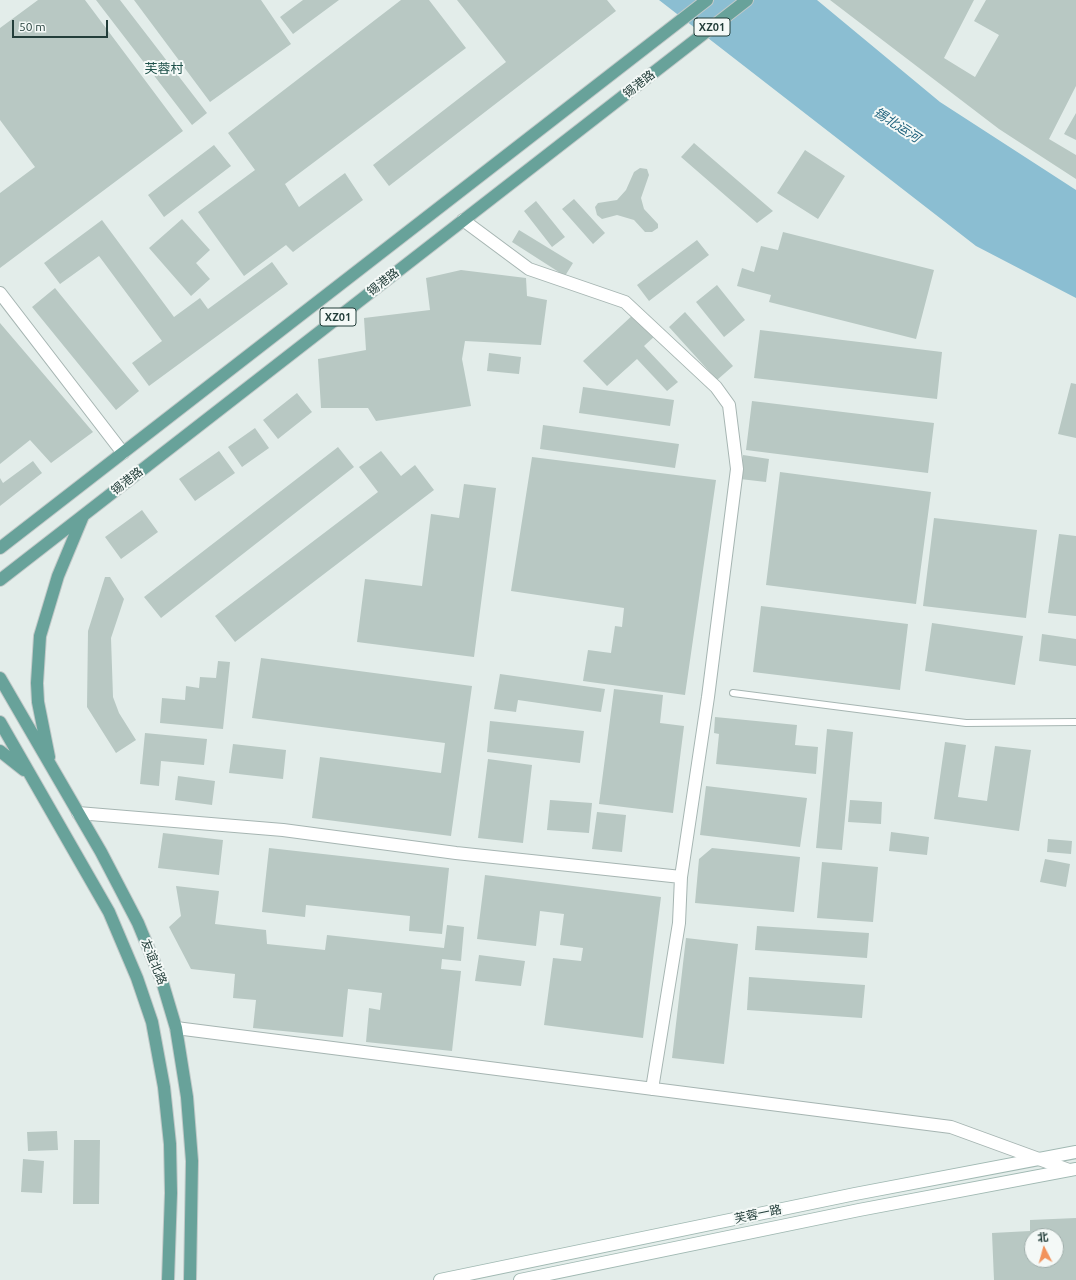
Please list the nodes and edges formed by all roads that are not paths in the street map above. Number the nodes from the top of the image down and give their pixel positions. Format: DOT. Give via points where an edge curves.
graph roads {
  1 [pos="707,0"];
  2 [pos="747,0"];
  3 [pos="463,220"];
  4 [pos="0,293"];
  5 [pos="123,453"];
  6 [pos="83,515"];
  7 [pos="0,548"];
  8 [pos="0,580"];
  9 [pos="0,678"];
  10 [pos="733,693"];
  11 [pos="0,722"];
  12 [pos="1076,722"];
  13 [pos="0,751"];
  14 [pos="51,766"];
  15 [pos="28,773"];
  16 [pos="78,813"];
  17 [pos="682,877"];
  18 [pos="176,1028"];
  19 [pos="652,1089"];
  20 [pos="1076,1152"];
  21 [pos="1073,1169"];
  22 [pos="168,1280"];
  23 [pos="190,1280"];
  24 [pos="440,1280"];
  25 [pos="520,1280"];
  1 -- 5 [label="main road, 锡港路 / XZ01"];
  2 -- 3 [label="main road, 锡港路 / XZ01"];
  3 -- 6 [label="main road, 锡港路 / XZ01"];
  3 -- 17 [label="street" via="529,269 625,302 716,387 730,405 737,469"];
  4 -- 5 [label="street"];
  5 -- 7 [label="main road, 锡港路 / XZ01"];
  6 -- 8 [label="main road, 锡港路 / XZ01"];
  6 -- 14 [label="main road" via="58,576 40,636 38,696"];
  9 -- 14 [label="main road, 友谊北路"];
  10 -- 12 [label="lane" via="966,723"];
  11 -- 15 [label="main road, 友谊北路"];
  13 -- 15 [label="main road"];
  14 -- 16 [label="main road, 友谊北路"];
  15 -- 22 [label="main road, 友谊北路" via="109,912 137,978 152,1022 164,1087 170,1144 172,1193"];
  16 -- 17 [label="street" via="283,830 456,853"];
  16 -- 18 [label="main road, 友谊北路" via="138,923 162,981"];
  17 -- 19 [label="street" via="679,923"];
  18 -- 19 [label="street"];
  18 -- 23 [label="main road, 友谊北路" via="187,1097 192,1161"];
  19 -- 21 [label="street" via="951,1127"];
  20 -- 24 [label="street, 芙蓉一路" via="855,1194"];
  21 -- 25 [label="street, 芙蓉一路"];
}
